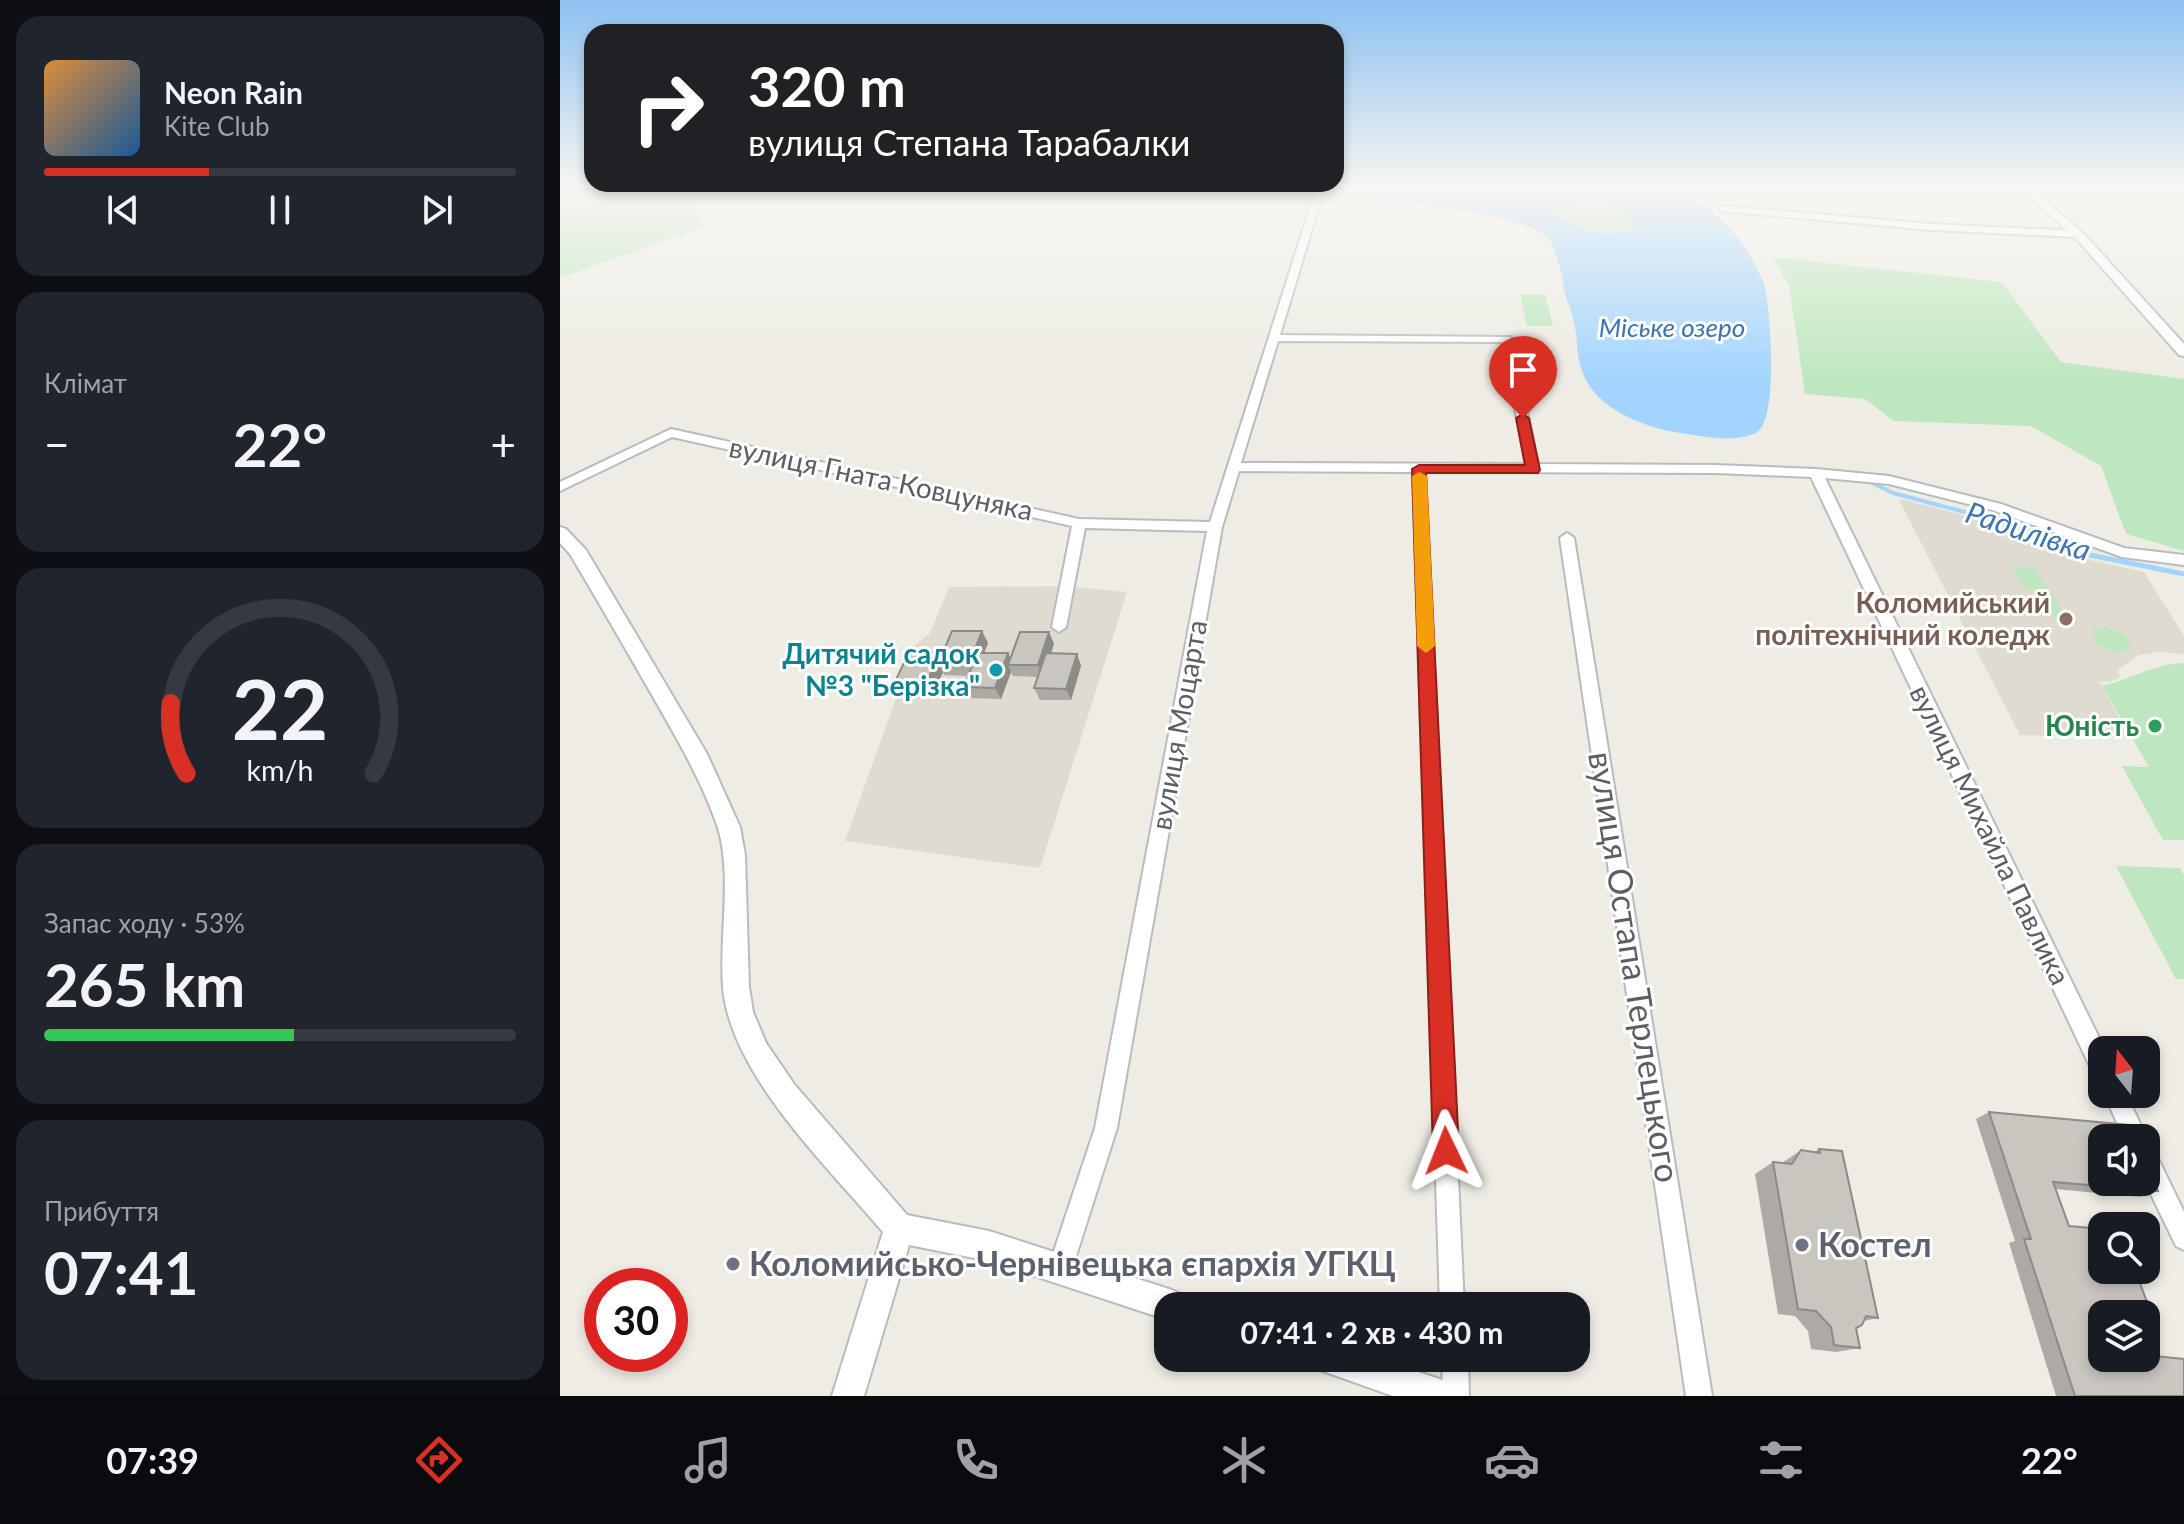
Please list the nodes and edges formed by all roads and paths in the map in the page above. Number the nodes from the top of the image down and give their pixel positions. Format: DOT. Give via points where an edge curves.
graph roads {
  1 [pos="1300,251"];
  2 [pos="2093,251"];
  3 [pos="1273,338"];
  4 [pos="2184,352"];
  5 [pos="1232,467"];
  6 [pos="1419,469"];
  7 [pos="1533,470"];
  8 [pos="1816,473"];
  9 [pos="560,487"];
  10 [pos="1079,523"];
  11 [pos="1215,527"];
  12 [pos="560,533"];
  13 [pos="1567,538"];
  14 [pos="2184,560"];
  15 [pos="1059,627"];
  16 [pos="2088,1038"];
  17 [pos="2160,1187"];
  18 [pos="899,1228"];
  19 [pos="2184,1238"];
  20 [pos="1060,1269"];
  21 [pos="1451,1292"];
  22 [pos="1154,1300"];
  23 [pos="1370,1372"];
  24 [pos="1455,1372"];
  25 [pos="848,1396"];
  26 [pos="1442,1396"];
  27 [pos="1456,1396"];
  28 [pos="1699,1396"];
  1 -- 3 [label="street, вулиця Моцарта"];
  2 -- 4 [label="street"];
  3 -- 5 [label="street, вулиця Моцарта"];
  3 -- 7 [label="street" via="1507,339"];
  5 -- 6 [label="street"];
  5 -- 11 [label="street, вулиця Моцарта"];
  6 -- 7 [label="street"];
  6 -- 21 [label="street"];
  7 -- 8 [label="street"];
  8 -- 14 [label="street" via="1889,480 1996,507 2122,552"];
  8 -- 16 [label="street, вулиця Михайла Павлика"];
  9 -- 10 [label="street, вулиця Гната Ковцуняка" via="671,433"];
  10 -- 11 [label="street, вулиця Гната Ковцуняка"];
  10 -- 15 [label="street"];
  11 -- 20 [label="street, вулиця Моцарта" via="1106,1128"];
  12 -- 18 [label="street" via="577,550 700,760 729,827 737,997 757,1052 784,1094"];
  13 -- 28 [label="street, вулиця Остапа Терлецького"];
  17 -- 19 [label="street"];
  18 -- 20 [label="street" via="989,1246"];
  18 -- 25 [label="street"];
  20 -- 22 [label="street"];
  23 -- 26 [label="street"];
  24 -- 27 [label="street"];
}
